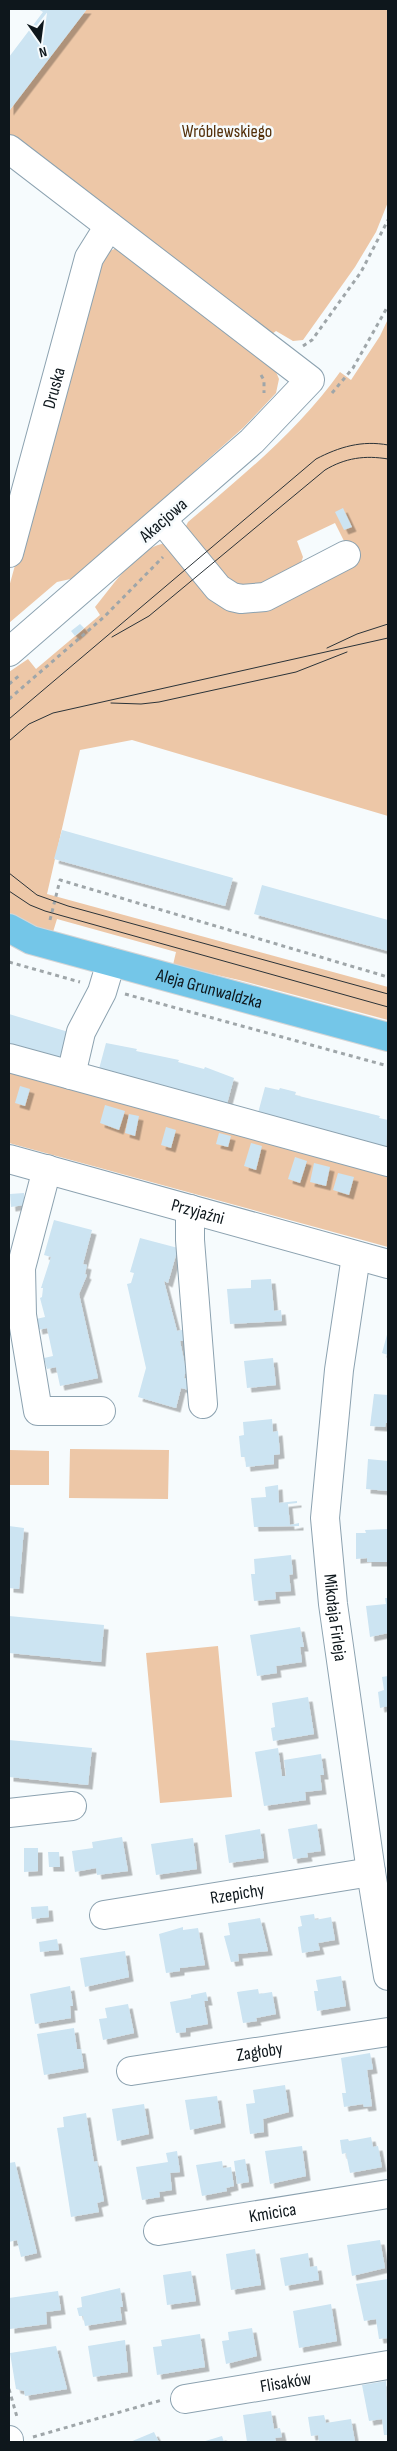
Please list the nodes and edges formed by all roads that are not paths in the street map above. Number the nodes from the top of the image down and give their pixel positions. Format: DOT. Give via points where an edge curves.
graph roads {
  1 [pos="9,149"];
  2 [pos="109,226"];
  3 [pos="163,521"];
  4 [pos="9,553"];
  5 [pos="346,555"];
  6 [pos="9,652"];
  7 [pos="24,933"];
  8 [pos="111,962"];
  9 [pos="388,1037"];
  10 [pos="9,1058"];
  11 [pos="71,1075"];
  12 [pos="9,1158"];
  13 [pos="388,1162"];
  14 [pos="47,1169"];
  15 [pos="190,1209"];
  16 [pos="356,1256"];
  17 [pos="388,1264"];
  18 [pos="203,1404"];
  19 [pos="101,1411"];
  20 [pos="72,1806"];
  21 [pos="9,1813"];
  22 [pos="371,1872"];
  23 [pos="104,1915"];
  24 [pos="388,1976"];
  25 [pos="388,2032"];
  26 [pos="130,2071"];
  27 [pos="388,2194"];
  28 [pos="158,2231"];
  29 [pos="388,2365"];
  30 [pos="185,2400"];
  1 -- 2 [label="street"];
  2 -- 3 [label="street, Akacjowa" via="310,380 252,441"];
  2 -- 4 [label="street, Druska" via="89,258"];
  3 -- 5 [label="street" via="218,588 241,599 265,598"];
  3 -- 6 [label="street, Akacjowa"];
  7 -- 8 [label="main road, Aleja Grunwaldzka"];
  8 -- 9 [label="main road, Aleja Grunwaldzka"];
  8 -- 11 [label="street" via="104,988 81,1032"];
  10 -- 11 [label="street"];
  11 -- 13 [label="street"];
  12 -- 14 [label="street, Przyjaźni"];
  14 -- 15 [label="street, Przyjaźni"];
  14 -- 19 [label="street" via="21,1268 22,1315 38,1411"];
  15 -- 16 [label="street, Przyjaźni"];
  15 -- 18 [label="street"];
  16 -- 17 [label="street, Przyjaźni"];
  16 -- 22 [label="street, Mikołaja Firleja" via="339,1370 325,1518 333,1604"];
  20 -- 21 [label="street"];
  22 -- 23 [label="street, Rzepichy"];
  22 -- 24 [label="street, Mikołaja Firleja"];
  25 -- 26 [label="street, Zagłoby"];
  27 -- 28 [label="street, Kmicica"];
  29 -- 30 [label="street, Flisaków"];
}
